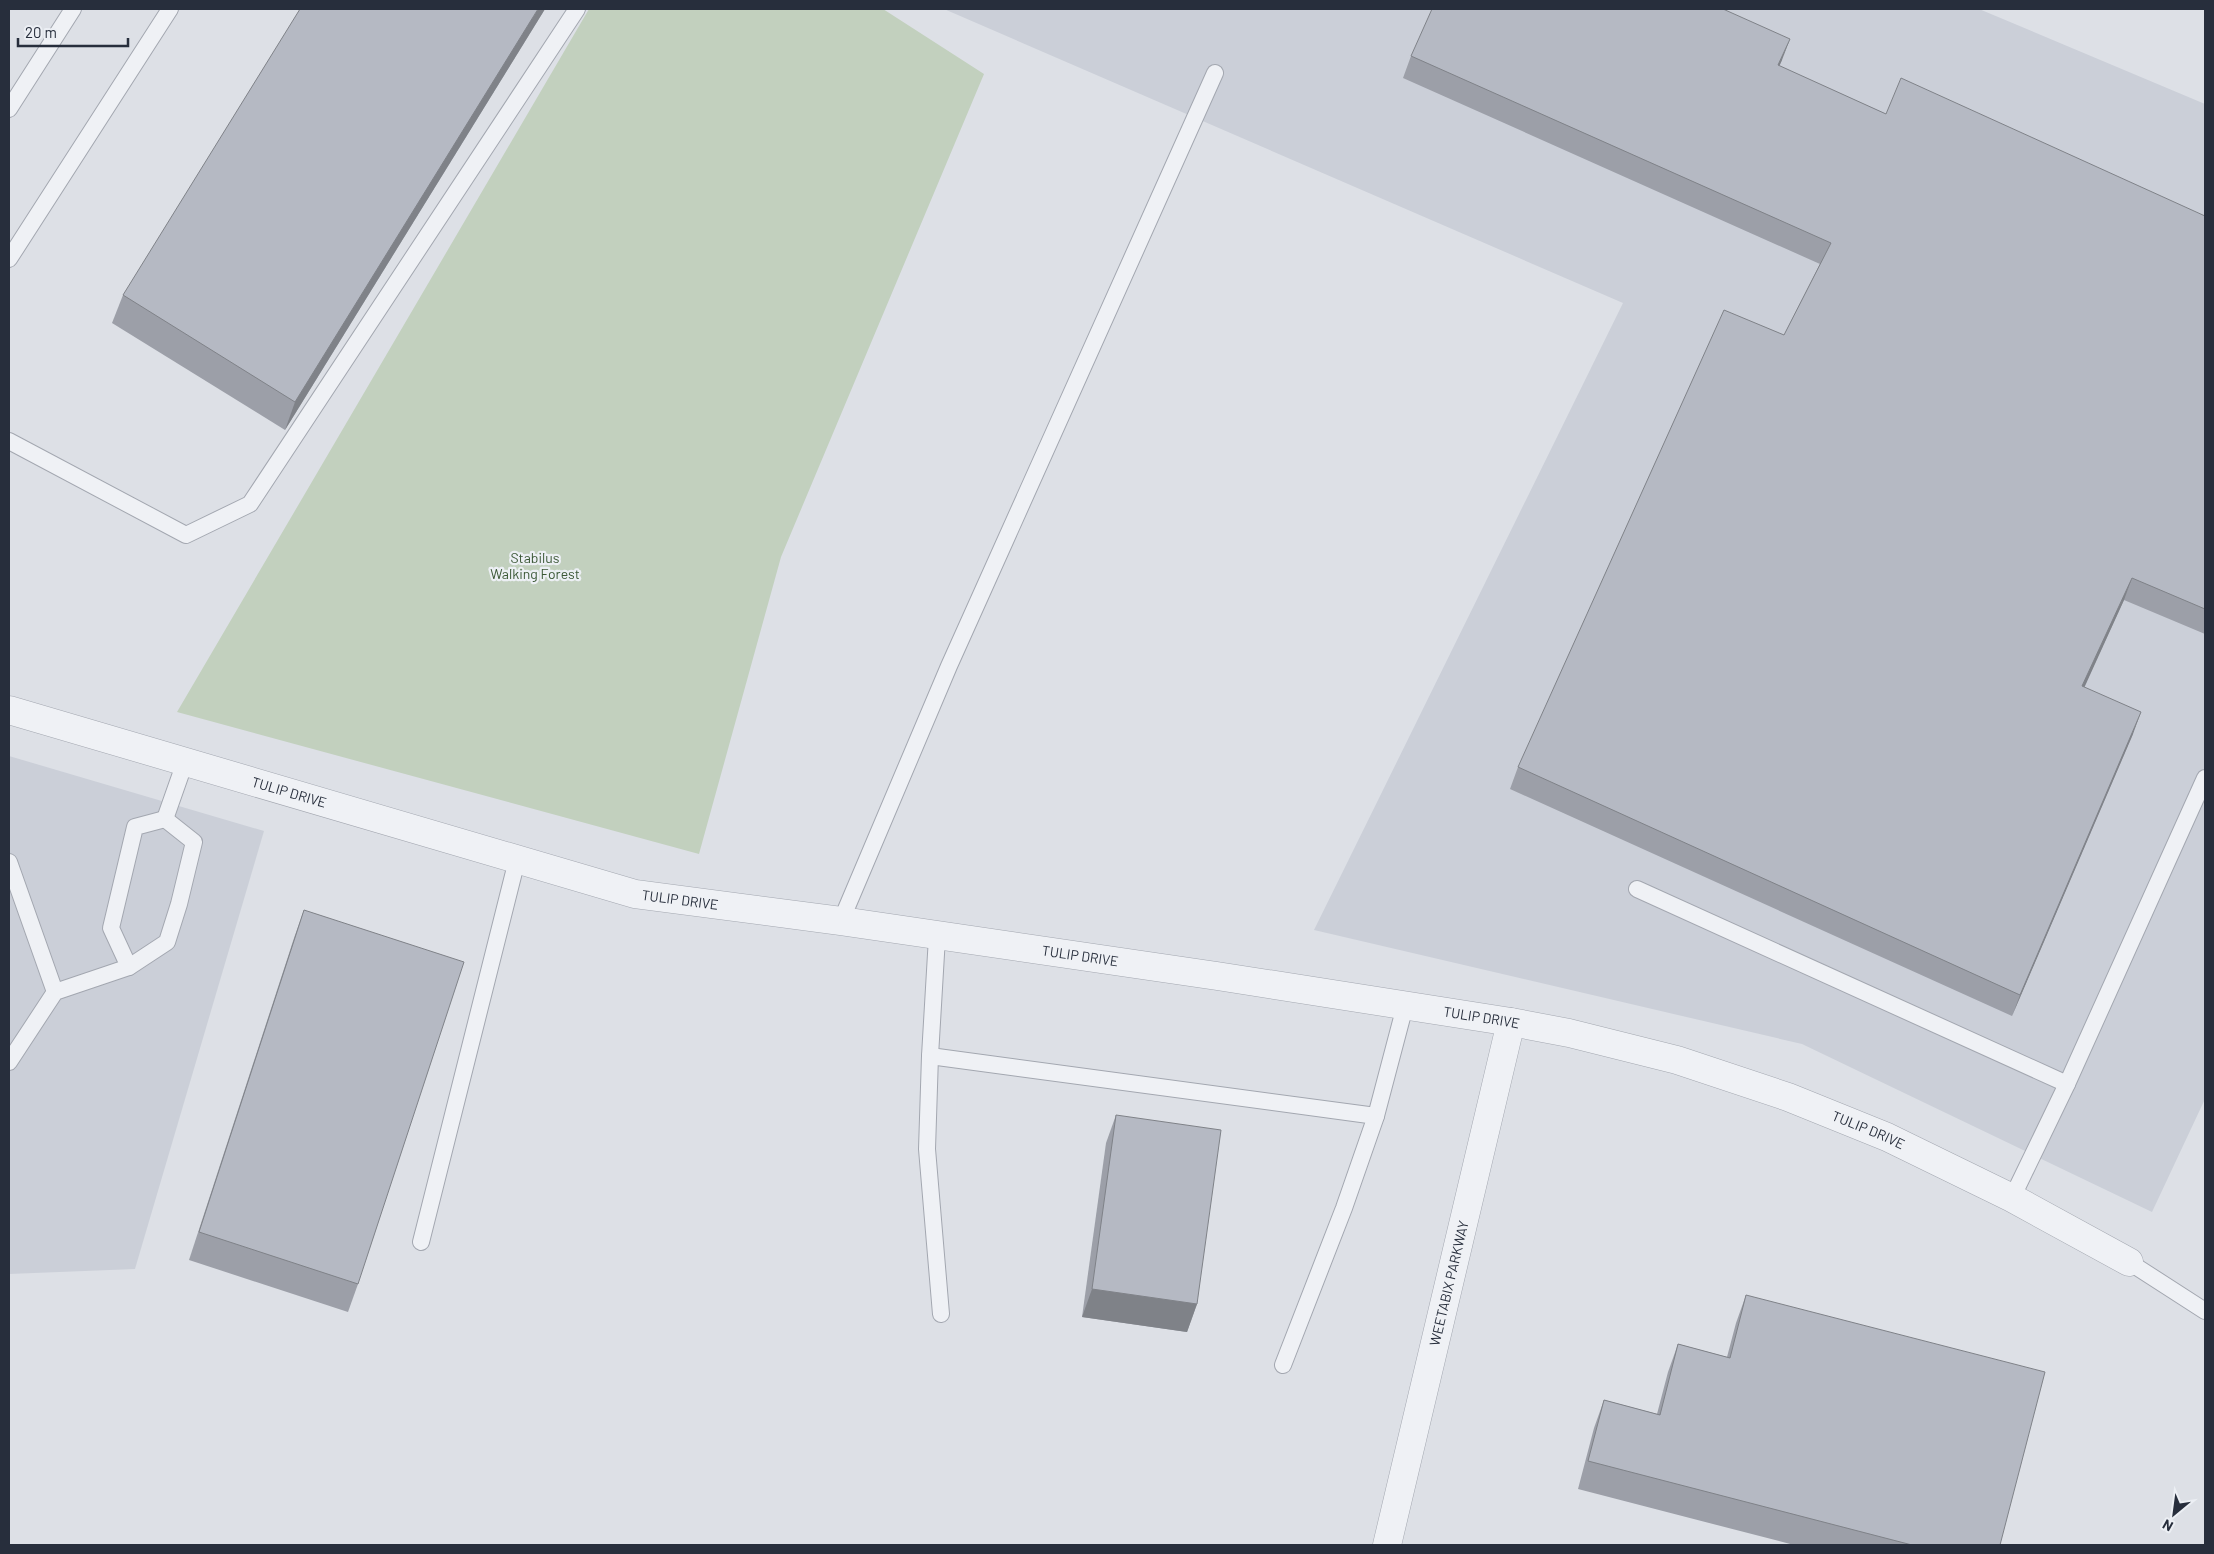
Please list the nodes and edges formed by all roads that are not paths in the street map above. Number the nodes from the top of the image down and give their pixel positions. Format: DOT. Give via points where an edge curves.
graph roads {
  1 [pos="73,9"];
  2 [pos="170,9"];
  3 [pos="577,9"];
  4 [pos="1215,72"];
  5 [pos="9,109"];
  6 [pos="9,259"];
  7 [pos="9,442"];
  8 [pos="9,710"];
  9 [pos="185,762"];
  10 [pos="2205,778"];
  11 [pos="165,819"];
  12 [pos="517,860"];
  13 [pos="9,862"];
  14 [pos="1637,890"];
  15 [pos="841,921"];
  16 [pos="937,937"];
  17 [pos="129,967"];
  18 [pos="55,992"];
  19 [pos="1405,1006"];
  20 [pos="1511,1022"];
  21 [pos="930,1056"];
  22 [pos="9,1062"];
  23 [pos="2067,1084"];
  24 [pos="1376,1116"];
  25 [pos="2012,1198"];
  26 [pos="422,1242"];
  27 [pos="2129,1262"];
  28 [pos="2205,1311"];
  29 [pos="941,1314"];
  30 [pos="1283,1365"];
  31 [pos="1387,1545"];
  1 -- 5 [label="lane"];
  2 -- 6 [label="lane"];
  3 -- 7 [label="lane" via="250,504 186,535"];
  4 -- 15 [label="lane" via="949,666"];
  8 -- 9 [label="street, TULIP DRIVE"];
  9 -- 11 [label="lane"];
  9 -- 12 [label="street, TULIP DRIVE"];
  10 -- 23 [label="lane"];
  11 -- 17 [label="lane" via="135,828 121,883 111,928"];
  11 -- 17 [label="lane" via="194,842 179,904 167,942"];
  12 -- 15 [label="street, TULIP DRIVE" via="635,894"];
  12 -- 26 [label="lane"];
  13 -- 18 [label="lane"];
  14 -- 23 [label="lane"];
  15 -- 16 [label="street, TULIP DRIVE"];
  16 -- 19 [label="street, TULIP DRIVE"];
  16 -- 21 [label="lane"];
  17 -- 18 [label="lane"];
  18 -- 22 [label="lane"];
  19 -- 20 [label="street, TULIP DRIVE"];
  19 -- 24 [label="lane"];
  20 -- 25 [label="street, TULIP DRIVE" via="1677,1060 1788,1097 1886,1137"];
  20 -- 31 [label="street, WEETABIX PARKWAY"];
  21 -- 24 [label="lane"];
  21 -- 29 [label="lane" via="927,1150"];
  23 -- 25 [label="lane"];
  24 -- 30 [label="lane"];
  25 -- 27 [label="street, TULIP DRIVE"];
  27 -- 28 [label="lane"];
}
